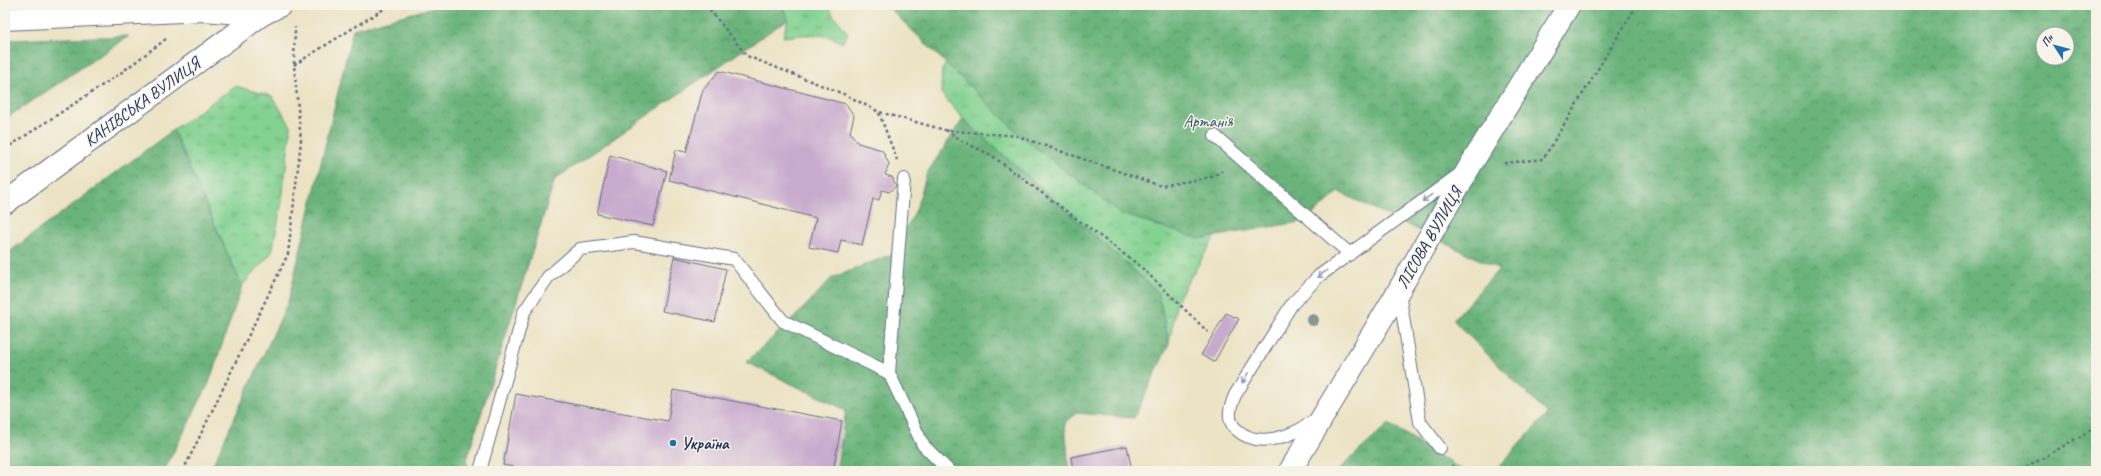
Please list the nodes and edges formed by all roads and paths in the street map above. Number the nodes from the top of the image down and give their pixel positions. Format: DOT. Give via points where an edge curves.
graph roads {
  1 [pos="390,5"];
  2 [pos="706,5"];
  3 [pos="1569,5"];
  4 [pos="1637,5"];
  5 [pos="288,12"];
  6 [pos="261,15"];
  7 [pos="5,19"];
  8 [pos="168,38"];
  9 [pos="294,65"];
  10 [pos="879,112"];
  11 [pos="945,130"];
  12 [pos="1215,136"];
  13 [pos="5,150"];
  14 [pos="1245,162"];
  15 [pos="1470,166"];
  16 [pos="904,179"];
  17 [pos="5,203"];
  18 [pos="1350,254"];
  19 [pos="1399,290"];
  20 [pos="1208,332"];
  21 [pos="889,373"];
  22 [pos="1323,413"];
  23 [pos="2096,427"];
  24 [pos="1440,448"];
  25 [pos="183,471"];
  26 [pos="480,471"];
  27 [pos="949,471"];
  28 [pos="1290,471"];
  29 [pos="2021,471"];
  1 -- 9 [label="path"];
  2 -- 10 [label="path" via="746,56 846,94"];
  3 -- 15 [label="street, ЛІСОВА ВУЛИЦЯ"];
  4 -- 15 [label="path" via="1543,159"];
  5 -- 6 [label="street, КАНІВСЬКА ВУЛИЦЯ"];
  5 -- 9 [label="path"];
  6 -- 7 [label="street" via="205,10"];
  6 -- 17 [label="street, КАНІВСЬКА ВУЛИЦЯ"];
  8 -- 13 [label="path" via="118,75"];
  9 -- 25 [label="path" via="301,141 288,254"];
  10 -- 11 [label="path"];
  10 -- 16 [label="path"];
  11 -- 14 [label="path" via="1017,136 1161,186 1212,177"];
  11 -- 20 [label="path" via="991,155 1140,266"];
  12 -- 14 [label="lane"];
  14 -- 18 [label="lane"];
  15 -- 18 [label="lane, one-way"];
  15 -- 19 [label="street, ЛІСОВА ВУЛИЦЯ"];
  16 -- 21 [label="lane"];
  18 -- 22 [label="lane, one-way" via="1319,276 1292,304 1235,395 1229,409 1232,425 1243,436 1256,440 1276,438 1304,429"];
  19 -- 22 [label="street, ЛІСОВА ВУЛИЦЯ"];
  19 -- 24 [label="lane" via="1420,422"];
  21 -- 26 [label="lane" via="783,321 734,259 634,242 580,249 548,277 524,312"];
  21 -- 27 [label="lane" via="923,445"];
  22 -- 28 [label="street, ЛІСОВА ВУЛИЦЯ"];
  23 -- 29 [label="path"];
}
